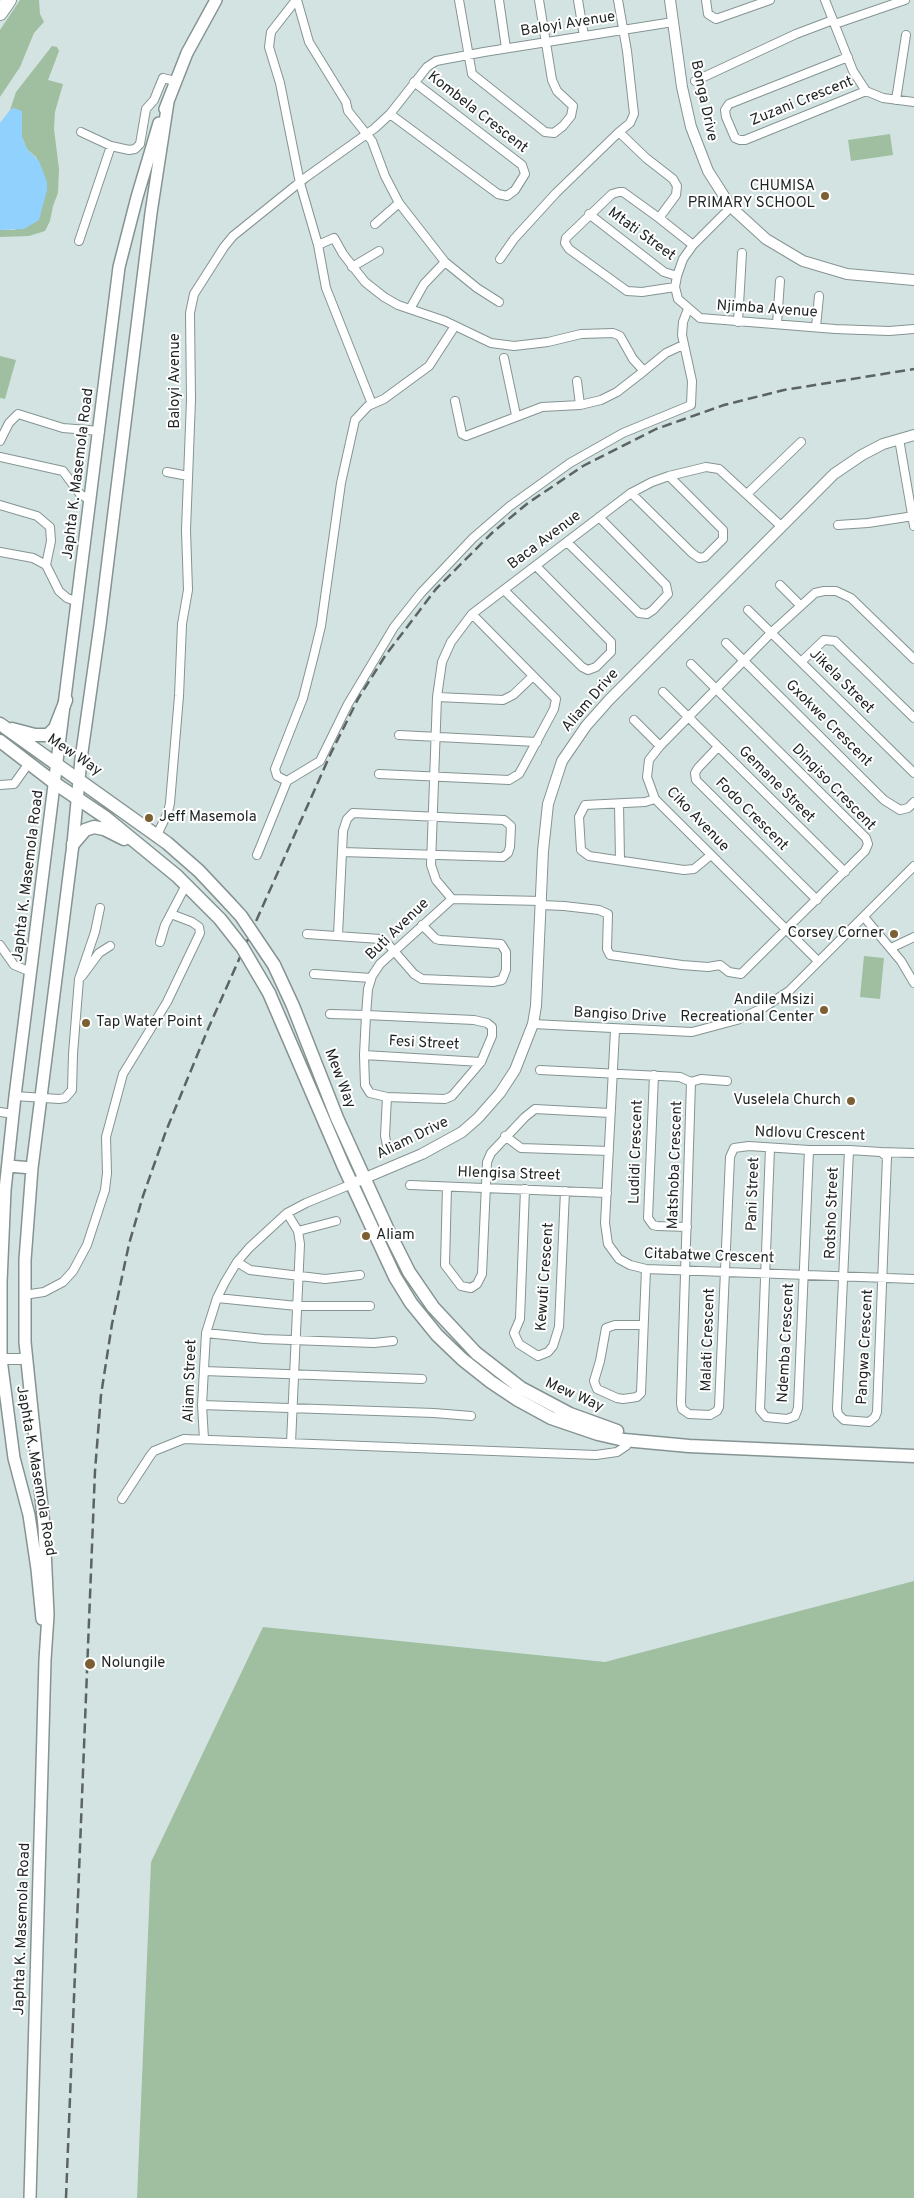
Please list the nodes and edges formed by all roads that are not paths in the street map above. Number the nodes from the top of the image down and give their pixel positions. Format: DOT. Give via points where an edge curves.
graph roads {
  1 [pos="9,0"];
  2 [pos="216,0"];
  3 [pos="297,0"];
  4 [pos="499,0"];
  5 [pos="539,0"];
  6 [pos="578,0"];
  7 [pos="618,0"];
  8 [pos="670,0"];
  9 [pos="706,0"];
  10 [pos="770,0"];
  11 [pos="825,0"];
  12 [pos="905,0"];
  13 [pos="459,1"];
  14 [pos="0,14"];
  15 [pos="673,22"];
  16 [pos="834,22"];
  17 [pos="623,30"];
  18 [pos="906,35"];
  19 [pos="584,36"];
  20 [pos="545,42"];
  21 [pos="506,48"];
  22 [pos="467,54"];
  23 [pos="848,57"];
  24 [pos="175,81"];
  25 [pos="694,81"];
  26 [pos="414,82"];
  27 [pos="866,91"];
  28 [pos="896,100"];
  29 [pos="168,102"];
  30 [pos="914,102"];
  31 [pos="390,114"];
  32 [pos="81,132"];
  33 [pos="619,132"];
  34 [pos="368,135"];
  35 [pos="111,146"];
  36 [pos="300,183"];
  37 [pos="399,203"];
  38 [pos="731,207"];
  39 [pos="589,214"];
  40 [pos="659,218"];
  41 [pos="375,224"];
  42 [pos="79,241"];
  43 [pos="318,245"];
  44 [pos="693,245"];
  45 [pos="379,251"];
  46 [pos="742,253"];
  47 [pos="500,259"];
  48 [pos="445,262"];
  49 [pos="352,266"];
  50 [pos="677,276"];
  51 [pos="914,280"];
  52 [pos="780,281"];
  53 [pos="675,287"];
  54 [pos="819,296"];
  55 [pos="499,302"];
  56 [pos="411,308"];
  57 [pos="688,309"];
  58 [pos="738,322"];
  59 [pos="777,324"];
  60 [pos="455,326"];
  61 [pos="816,327"];
  62 [pos="914,329"];
  63 [pos="683,345"];
  64 [pos="504,358"];
  65 [pos="644,371"];
  66 [pos="577,381"];
  67 [pos="455,401"];
  68 [pos="372,404"];
  69 [pos="580,405"];
  70 [pos="516,415"];
  71 [pos="100,431"];
  72 [pos="914,435"];
  73 [pos="899,439"];
  74 [pos="0,441"];
  75 [pos="801,442"];
  76 [pos="0,457"];
  77 [pos="168,472"];
  78 [pos="188,476"];
  79 [pos="669,476"];
  80 [pos="631,493"];
  81 [pos="748,494"];
  82 [pos="91,501"];
  83 [pos="0,505"];
  84 [pos="913,516"];
  85 [pos="599,518"];
  86 [pos="838,525"];
  87 [pos="781,526"];
  88 [pos="914,526"];
  89 [pos="567,542"];
  90 [pos="0,552"];
  91 [pos="46,564"];
  92 [pos="536,566"];
  93 [pos="780,585"];
  94 [pos="504,590"];
  95 [pos="78,602"];
  96 [pos="800,605"];
  97 [pos="748,610"];
  98 [pos="472,614"];
  99 [pos="772,632"];
  100 [pos="726,643"];
  101 [pos="914,658"];
  102 [pos="744,661"];
  103 [pos="801,662"];
  104 [pos="691,664"];
  105 [pos="533,676"];
  106 [pos="716,689"];
  107 [pos="663,692"];
  108 [pos="437,697"];
  109 [pos="66,700"];
  110 [pos="688,717"];
  111 [pos="914,718"];
  112 [pos="634,720"];
  113 [pos="2,725"];
  114 [pos="399,735"];
  115 [pos="435,737"];
  116 [pos="0,741"];
  117 [pos="537,742"];
  118 [pos="660,746"];
  119 [pos="718,747"];
  120 [pos="29,763"];
  121 [pos="58,765"];
  122 [pos="914,773"];
  123 [pos="379,774"];
  124 [pos="434,776"];
  125 [pos="81,780"];
  126 [pos="287,781"];
  127 [pos="56,784"];
  128 [pos="0,785"];
  129 [pos="78,798"];
  130 [pos="655,799"];
  131 [pos="914,802"];
  132 [pos="619,804"];
  133 [pos="432,816"];
  134 [pos="157,835"];
  135 [pos="73,844"];
  136 [pos="342,852"];
  137 [pos="150,854"];
  138 [pos="258,855"];
  139 [pos="430,855"];
  140 [pos="711,855"];
  141 [pos="620,860"];
  142 [pos="914,866"];
  143 [pos="845,872"];
  144 [pos="186,884"];
  145 [pos="452,899"];
  146 [pos="817,900"];
  147 [pos="541,903"];
  148 [pos="100,908"];
  149 [pos="171,914"];
  150 [pos="864,917"];
  151 [pos="422,925"];
  152 [pos="788,930"];
  153 [pos="307,934"];
  154 [pos="338,935"];
  155 [pos="914,937"];
  156 [pos="160,942"];
  157 [pos="0,945"];
  158 [pos="110,946"];
  159 [pos="891,948"];
  160 [pos="394,952"];
  161 [pos="818,961"];
  162 [pos="31,972"];
  163 [pos="314,974"];
  164 [pos="370,978"];
  165 [pos="79,980"];
  166 [pos="914,983"];
  167 [pos="330,1014"];
  168 [pos="366,1015"];
  169 [pos="533,1024"];
  170 [pos="615,1030"];
  171 [pos="364,1055"];
  172 [pos="481,1062"];
  173 [pos="540,1070"];
  174 [pos="612,1073"];
  175 [pos="654,1075"];
  176 [pos="727,1081"];
  177 [pos="691,1082"];
  178 [pos="15,1096"];
  179 [pos="42,1097"];
  180 [pos="387,1097"];
  181 [pos="0,1112"];
  182 [pos="610,1113"];
  183 [pos="13,1114"];
  184 [pos="505,1136"];
  185 [pos="770,1148"];
  186 [pos="388,1150"];
  187 [pos="809,1150"];
  188 [pos="849,1150"];
  189 [pos="609,1152"];
  190 [pos="881,1152"];
  191 [pos="914,1153"];
  192 [pos="8,1166"];
  193 [pos="32,1168"];
  194 [pos="358,1181"];
  195 [pos="410,1185"];
  196 [pos="446,1186"];
  197 [pos="486,1188"];
  198 [pos="525,1189"];
  199 [pos="565,1191"];
  200 [pos="607,1193"];
  201 [pos="287,1213"];
  202 [pos="336,1220"];
  203 [pos="687,1227"];
  204 [pos="298,1231"];
  205 [pos="237,1262"];
  206 [pos="646,1269"];
  207 [pos="686,1270"];
  208 [pos="725,1271"];
  209 [pos="764,1272"];
  210 [pos="299,1274"];
  211 [pos="804,1274"];
  212 [pos="360,1275"];
  213 [pos="844,1277"];
  214 [pos="883,1278"];
  215 [pos="914,1279"];
  216 [pos="24,1294"];
  217 [pos="217,1298"];
  218 [pos="297,1306"];
  219 [pos="370,1306"];
  220 [pos="643,1325"];
  221 [pos="206,1333"];
  222 [pos="296,1339"];
  223 [pos="393,1341"];
  224 [pos="0,1358"];
  225 [pos="27,1359"];
  226 [pos="204,1371"];
  227 [pos="294,1375"];
  228 [pos="422,1379"];
  229 [pos="202,1406"];
  230 [pos="292,1409"];
  231 [pos="471,1416"];
  232 [pos="204,1439"];
  233 [pos="634,1439"];
  234 [pos="291,1443"];
  235 [pos="914,1456"];
  236 [pos="122,1499"];
  237 [pos="45,1660"];
  238 [pos="30,2198"];
  1 -- 14 [label="highway"];
  2 -- 24 [label="main road, Japhta K. Masemola Road" via="197,31"];
  3 -- 34 [label="street" via="310,42 346,102 348,111"];
  3 -- 36 [label="street" via="271,32 269,47 280,83"];
  4 -- 21 [label="street"];
  5 -- 20 [label="street"];
  6 -- 19 [label="street"];
  7 -- 17 [label="street"];
  8 -- 15 [label="street, Bonga Drive"];
  9 -- 10 [label="street" via="708,14 716,19"];
  11 -- 16 [label="street"];
  12 -- 16 [label="street"];
  13 -- 22 [label="street"];
  15 -- 17 [label="street, Baloyi Avenue"];
  15 -- 38 [label="street, Bonga Drive" via="691,127 708,171"];
  16 -- 23 [label="street"];
  16 -- 25 [label="street" via="796,34"];
  17 -- 19 [label="street, Baloyi Avenue"];
  17 -- 33 [label="street" via="634,118"];
  18 -- 28 [label="street"];
  19 -- 20 [label="street, Baloyi Avenue"];
  20 -- 21 [label="street, Baloyi Avenue"];
  20 -- 22 [label="street" via="554,86 573,106 571,116 554,133 545,132 474,77"];
  21 -- 22 [label="street, Baloyi Avenue"];
  22 -- 26 [label="street, Baloyi Avenue" via="436,61"];
  23 -- 27 [label="street"];
  23 -- 27 [label="street, Zuzani Crescent" via="730,104 725,110 735,138 745,140"];
  24 -- 29 [label="main road, Japhta K. Masemola Road"];
  24 -- 35 [label="street" via="163,78 154,100 146,109 138,147 129,150"];
  26 -- 31 [label="street, Baloyi Avenue"];
  26 -- 31 [label="street, Kombela Crescent" via="522,165 524,174 515,190 507,196 498,194"];
  27 -- 28 [label="street"];
  28 -- 30 [label="street"];
  29 -- 71 [label="main road, Japhta K. Masemola Road" via="122,254"];
  29 -- 125 [label="main road, Japhta K. Masemola Road" via="151,213"];
  31 -- 34 [label="street, Baloyi Avenue"];
  32 -- 35 [label="street"];
  33 -- 40 [label="street" via="677,186 676,195"];
  33 -- 47 [label="street" via="545,204"];
  34 -- 36 [label="street, Baloyi Avenue"];
  34 -- 37 [label="street"];
  35 -- 42 [label="street"];
  36 -- 43 [label="street"];
  36 -- 78 [label="street, Baloyi Avenue" via="233,236 194,294 190,318 192,400"];
  37 -- 41 [label="street"];
  37 -- 48 [label="street"];
  38 -- 44 [label="street"];
  38 -- 51 [label="street, Bonga Drive" via="766,239 803,261 847,274"];
  39 -- 40 [label="street" via="612,194 623,192"];
  39 -- 50 [label="street, Mtati Street" via="664,272"];
  39 -- 53 [label="street" via="566,238 569,249 627,291"];
  40 -- 44 [label="street"];
  43 -- 49 [label="street" via="334,238"];
  43 -- 68 [label="street" via="332,307"];
  44 -- 50 [label="street"];
  45 -- 49 [label="street"];
  46 -- 58 [label="street"];
  48 -- 55 [label="street"];
  48 -- 56 [label="street" via="424,284"];
  49 -- 56 [label="street" via="384,297"];
  50 -- 53 [label="street"];
  52 -- 59 [label="street"];
  53 -- 57 [label="street" via="678,299"];
  54 -- 61 [label="street"];
  56 -- 60 [label="street"];
  57 -- 58 [label="street, Njimba Avenue" via="704,319"];
  57 -- 63 [label="street" via="682,328"];
  58 -- 59 [label="street, Njimba Avenue"];
  59 -- 61 [label="street, Njimba Avenue"];
  60 -- 65 [label="street" via="491,343 506,346 548,342 581,334 613,333 620,336"];
  60 -- 68 [label="street" via="430,366 392,394"];
  61 -- 62 [label="street, Njimba Avenue" via="868,331"];
  63 -- 65 [label="street" via="666,353"];
  63 -- 126 [label="street" via="692,381 691,405 623,433 570,463 510,506 473,538 394,627 348,704 320,761"];
  64 -- 70 [label="street"];
  65 -- 69 [label="street" via="610,396"];
  66 -- 69 [label="street"];
  67 -- 70 [label="street" via="465,437"];
  68 -- 126 [label="street" via="355,420 341,483 321,626 303,698 275,769 277,776"];
  69 -- 70 [label="street" via="542,407"];
  71 -- 74 [label="street" via="63,428 18,414"];
  71 -- 82 [label="main road, Japhta K. Masemola Road"];
  72 -- 73 [label="street, Aliam Drive"];
  73 -- 84 [label="street"];
  73 -- 87 [label="street, Aliam Drive" via="862,455 834,474"];
  75 -- 81 [label="street"];
  76 -- 82 [label="street" via="63,471 80,494"];
  77 -- 78 [label="street"];
  78 -- 134 [label="street, Baloyi Avenue" via="188,590 182,624 171,793 168,812"];
  79 -- 80 [label="street, Baca Avenue"];
  79 -- 80 [label="street" via="723,530 723,539 705,557 692,554"];
  79 -- 81 [label="street, Baca Avenue" via="714,467"];
  80 -- 85 [label="street, Baca Avenue"];
  81 -- 87 [label="street, Baca Avenue"];
  82 -- 95 [label="main road, Japhta K. Masemola Road"];
  83 -- 91 [label="street" via="37,516 50,527"];
  84 -- 86 [label="street"];
  84 -- 88 [label="street"];
  85 -- 89 [label="street, Baca Avenue"];
  85 -- 89 [label="street" via="666,585 668,594 653,610 647,614 640,613"];
  87 -- 147 [label="street, Aliam Drive" via="609,700 572,744 559,769 548,804"];
  89 -- 92 [label="street, Baca Avenue"];
  90 -- 91 [label="street" via="33,558"];
  91 -- 95 [label="street" via="59,591"];
  92 -- 94 [label="street, Baca Avenue"];
  92 -- 94 [label="street" via="611,642 611,652 596,667 588,670 582,667"];
  93 -- 96 [label="street"];
  94 -- 98 [label="street, Baca Avenue"];
  95 -- 109 [label="main road, Japhta K. Masemola Road"];
  96 -- 99 [label="street, Ciko Avenue"];
  96 -- 101 [label="street, Ciko Avenue" via="815,593 829,590 843,593"];
  97 -- 99 [label="street, Jikela Street"];
  98 -- 105 [label="street"];
  98 -- 108 [label="street, Baca Avenue" via="451,642 442,662"];
  99 -- 102 [label="street, Ciko Avenue"];
  99 -- 103 [label="street, Jikela Street"];
  100 -- 102 [label="street, Gxokwe Crescent"];
  102 -- 106 [label="street, Ciko Avenue"];
  102 -- 131 [label="street, Gxokwe Crescent" via="884,800 900,810"];
  103 -- 111 [label="street" via="824,640 835,641"];
  103 -- 122 [label="street, Jikela Street"];
  104 -- 106 [label="street"];
  105 -- 108 [label="street" via="503,700"];
  105 -- 117 [label="street" via="554,695 557,702"];
  106 -- 110 [label="street, Ciko Avenue"];
  106 -- 143 [label="street, Dingiso Crescent" via="866,838 867,848"];
  107 -- 110 [label="street"];
  108 -- 115 [label="street, Baca Avenue"];
  109 -- 113 [label="main road" via="55,728 45,736"];
  109 -- 121 [label="main road, Japhta K. Masemola Road"];
  110 -- 118 [label="street, Ciko Avenue"];
  110 -- 119 [label="street, Gemane Street"];
  112 -- 118 [label="street"];
  113 -- 121 [label="main road, Mew Way"];
  114 -- 115 [label="street"];
  115 -- 117 [label="street"];
  115 -- 124 [label="street, Baca Avenue"];
  116 -- 120 [label="main road, Mew Way"];
  117 -- 124 [label="street" via="519,774 511,780"];
  118 -- 130 [label="street, Ciko Avenue" via="647,767"];
  119 -- 143 [label="street, Gemane Street"];
  119 -- 146 [label="street, Fodo Crescent" via="698,768 696,780"];
  120 -- 127 [label="main road, Mew Way"];
  120 -- 128 [label="street" via="14,784"];
  121 -- 125 [label="main road, Mew Way"];
  121 -- 127 [label="main road, Japhta K. Masemola Road"];
  123 -- 124 [label="street"];
  124 -- 133 [label="street, Baca Avenue"];
  125 -- 129 [label="main road, Japhta K. Masemola Road"];
  125 -- 134 [label="main road, Mew Way"];
  126 -- 138 [label="street"];
  127 -- 129 [label="main road, Mew Way"];
  127 -- 162 [label="main road, Japhta K. Masemola Road"];
  129 -- 135 [label="main road, Japhta K. Masemola Road"];
  129 -- 137 [label="main road, Mew Way"];
  130 -- 132 [label="street"];
  130 -- 140 [label="street, Ciko Avenue"];
  132 -- 141 [label="street"];
  132 -- 141 [label="street" via="585,806 580,813 579,824 581,848 586,855"];
  133 -- 136 [label="street" via="353,813 344,825"];
  133 -- 139 [label="street, Baca Avenue"];
  133 -- 139 [label="street" via="504,820 510,823 512,834 508,853 503,857"];
  134 -- 194 [label="main road, Mew Way, bridge" via="199,871 230,904 274,965 337,1118"];
  135 -- 137 [label="main road" via="86,830 98,828 112,832"];
  135 -- 179 [label="main road, Japhta K. Masemola Road"];
  136 -- 139 [label="street"];
  136 -- 154 [label="street"];
  137 -- 144 [label="main road, Mew Way"];
  139 -- 145 [label="street, Baca Avenue" via="436,880"];
  140 -- 141 [label="street" via="690,870"];
  140 -- 152 [label="street, Ciko Avenue"];
  142 -- 150 [label="street, Bangiso Drive"];
  143 -- 146 [label="street, Dingiso Crescent"];
  144 -- 149 [label="street"];
  144 -- 194 [label="main road, Mew Way, bridge" via="242,947 268,993"];
  145 -- 147 [label="street"];
  145 -- 151 [label="street, Buti Avenue"];
  146 -- 152 [label="street, Dingiso Crescent"];
  147 -- 152 [label="street" via="600,910 608,914 607,949 610,954 672,964 720,965 738,974 749,968"];
  147 -- 169 [label="street, Aliam Drive" via="538,989"];
  148 -- 165 [label="street"];
  149 -- 156 [label="street"];
  149 -- 216 [label="street" via="192,922 199,927 200,933 167,1002 123,1074 106,1136 105,1190 87,1245 63,1282 44,1292"];
  150 -- 159 [label="street"];
  150 -- 161 [label="street, Bangiso Drive"];
  151 -- 160 [label="street, Buti Avenue"];
  151 -- 160 [label="street" via="440,940 501,944 506,952 506,970 502,980 422,978 414,974"];
  152 -- 161 [label="street, Ciko Avenue"];
  153 -- 154 [label="street"];
  154 -- 160 [label="street" via="380,939"];
  155 -- 159 [label="street"];
  157 -- 162 [label="street" via="14,965"];
  158 -- 165 [label="street" via="99,953"];
  159 -- 166 [label="street"];
  160 -- 164 [label="street, Buti Avenue"];
  161 -- 170 [label="street, Bangiso Drive" via="789,991 763,1008 729,1023 692,1032"];
  162 -- 178 [label="main road, Japhta K. Masemola Road"];
  163 -- 164 [label="street"];
  164 -- 168 [label="street, Buti Avenue"];
  165 -- 179 [label="street" via="72,1090 65,1098"];
  167 -- 168 [label="street"];
  168 -- 171 [label="street, Buti Avenue"];
  168 -- 172 [label="street" via="487,1023 492,1027 492,1036"];
  169 -- 170 [label="street, Bangiso Drive"];
  169 -- 194 [label="street, Aliam Drive" via="515,1070 478,1118 462,1132 431,1150"];
  170 -- 174 [label="street, Citabatwe Crescent"];
  171 -- 172 [label="street, Fesi Street"];
  171 -- 180 [label="street, Buti Avenue" via="366,1088 376,1096"];
  172 -- 180 [label="street" via="449,1098"];
  173 -- 174 [label="street, Matshoba Crescent"];
  174 -- 175 [label="street, Matshoba Crescent"];
  174 -- 182 [label="street, Citabatwe Crescent"];
  175 -- 177 [label="street, Matshoba Crescent" via="685,1078"];
  175 -- 203 [label="street, Ludidi Crescent" via="648,1218 657,1226"];
  176 -- 177 [label="street" via="701,1079"];
  177 -- 203 [label="street, Matshoba Crescent"];
  178 -- 179 [label="street"];
  178 -- 183 [label="main road, Japhta K. Masemola Road"];
  179 -- 193 [label="main road, Japhta K. Masemola Road"];
  180 -- 186 [label="street" via="385,1136"];
  181 -- 183 [label="street"];
  182 -- 184 [label="street" via="535,1109"];
  182 -- 189 [label="street, Citabatwe Crescent"];
  183 -- 192 [label="main road, Japhta K. Masemola Road"];
  184 -- 189 [label="street" via="521,1148"];
  184 -- 197 [label="street" via="488,1158"];
  185 -- 187 [label="street, Ndlovu Crescent"];
  185 -- 208 [label="street, Ndlovu Crescent" via="738,1146 731,1152"];
  185 -- 209 [label="street, Pani Street"];
  187 -- 188 [label="street, Ndlovu Crescent"];
  187 -- 211 [label="street"];
  188 -- 190 [label="street, Ndlovu Crescent"];
  188 -- 213 [label="street, Rotsho Street"];
  189 -- 200 [label="street, Citabatwe Crescent"];
  190 -- 191 [label="street"];
  190 -- 214 [label="street, Ndlovu Crescent" via="888,1161"];
  192 -- 193 [label="main road"];
  192 -- 224 [label="main road, Japhta K. Masemola Road"];
  193 -- 216 [label="main road, Japhta K. Masemola Road"];
  194 -- 201 [label="street, Aliam Street"];
  194 -- 233 [label="main road, Mew Way" via="409,1272 433,1307 476,1353 543,1401"];
  195 -- 196 [label="street, Hlengisa Street"];
  196 -- 197 [label="street, Hlengisa Street"];
  196 -- 197 [label="street" via="444,1265 458,1284 468,1288 477,1284 482,1274"];
  197 -- 198 [label="street, Hlengisa Street"];
  198 -- 199 [label="street, Hlengisa Street"];
  198 -- 199 [label="street, Kewuti Crescent" via="520,1319 514,1333 519,1344 538,1356 548,1352 559,1327"];
  199 -- 200 [label="street, Hlengisa Street"];
  200 -- 206 [label="street, Citabatwe Crescent" via="606,1233 610,1249 619,1259"];
  201 -- 204 [label="street"];
  201 -- 205 [label="street, Aliam Street"];
  202 -- 204 [label="street"];
  203 -- 207 [label="street, Matshoba Crescent"];
  204 -- 210 [label="street"];
  205 -- 210 [label="street" via="250,1270"];
  205 -- 217 [label="street, Aliam Street"];
  206 -- 207 [label="street, Citabatwe Crescent"];
  206 -- 220 [label="street"];
  207 -- 208 [label="street, Citabatwe Crescent"];
  207 -- 208 [label="street, Malati Crescent" via="680,1403 689,1414 710,1415 719,1407"];
  208 -- 209 [label="street, Citabatwe Crescent"];
  209 -- 211 [label="street, Citabatwe Crescent"];
  209 -- 211 [label="street, Ndemba Crescent" via="760,1410 766,1417 787,1419 795,1416 798,1408"];
  210 -- 212 [label="street" via="325,1279"];
  210 -- 218 [label="street"];
  211 -- 213 [label="street, Citabatwe Crescent"];
  213 -- 214 [label="street, Citabatwe Crescent"];
  213 -- 214 [label="street, Pangwa Crescent" via="837,1409 840,1418 868,1422 877,1412"];
  214 -- 215 [label="street, Citabatwe Crescent"];
  216 -- 225 [label="main road, Japhta K. Masemola Road"];
  217 -- 218 [label="street"];
  217 -- 221 [label="street, Aliam Street"];
  218 -- 219 [label="street"];
  218 -- 222 [label="street"];
  220 -- 220 [label="street" via="606,1328 594,1381 597,1389 617,1398 639,1395 642,1388"];
  221 -- 222 [label="street"];
  221 -- 226 [label="street, Aliam Street"];
  222 -- 223 [label="street"];
  222 -- 227 [label="street"];
  224 -- 225 [label="street"];
  224 -- 237 [label="main road, Japhta K. Masemola Road" via="14,1458 29,1515"];
  225 -- 237 [label="main road, Japhta K. Masemola Road" via="47,1561"];
  226 -- 227 [label="street"];
  226 -- 229 [label="street, Aliam Street"];
  227 -- 228 [label="street"];
  227 -- 230 [label="street"];
  229 -- 230 [label="street"];
  229 -- 232 [label="street, Aliam Street"];
  230 -- 231 [label="street"];
  230 -- 234 [label="street"];
  232 -- 234 [label="street"];
  232 -- 236 [label="street" via="180,1440 154,1451"];
  233 -- 234 [label="street" via="617,1452 596,1455"];
  233 -- 235 [label="main road, Mew Way" via="688,1446"];
  237 -- 238 [label="main road, Japhta K. Masemola Road"];
}
